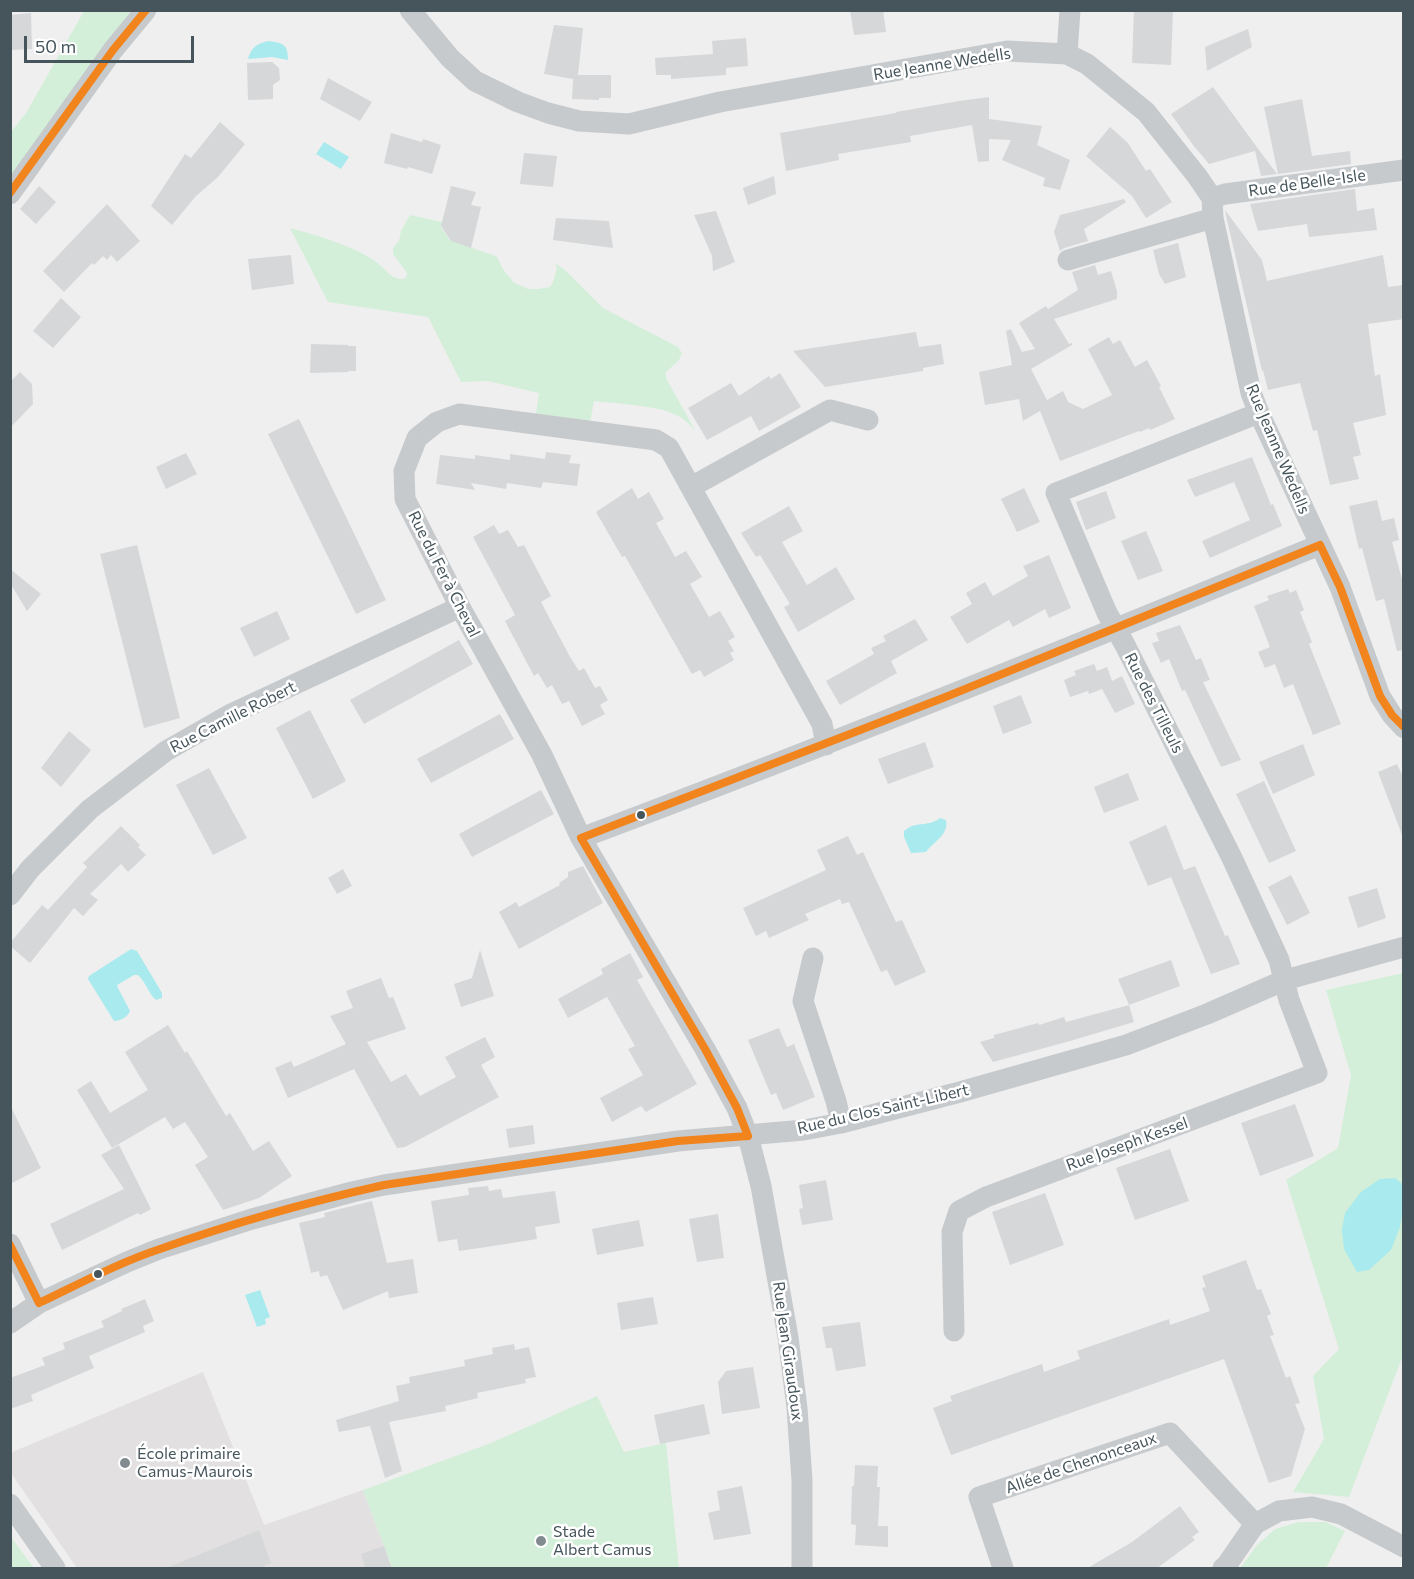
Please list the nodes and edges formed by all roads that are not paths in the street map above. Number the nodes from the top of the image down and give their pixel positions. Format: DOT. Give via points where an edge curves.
graph roads {
  1 [pos="146,10"];
  2 [pos="410,10"];
  3 [pos="1070,10"];
  4 [pos="1067,54"];
  5 [pos="1404,170"];
  6 [pos="10,194"];
  7 [pos="1212,208"];
  8 [pos="1068,260"];
  9 [pos="1259,413"];
  10 [pos="868,420"];
  11 [pos="692,487"];
  12 [pos="1320,545"];
  13 [pos="460,607"];
  14 [pos="1116,629"];
  15 [pos="1404,728"];
  16 [pos="826,745"];
  17 [pos="581,838"];
  18 [pos="10,895"];
  19 [pos="1404,946"];
  20 [pos="813,958"];
  21 [pos="1285,980"];
  22 [pos="841,1123"];
  23 [pos="748,1136"];
  24 [pos="10,1244"];
  25 [pos="39,1303"];
  26 [pos="10,1323"];
  27 [pos="954,1331"];
  28 [pos="10,1504"];
  29 [pos="1255,1524"];
  30 [pos="1404,1547"];
  31 [pos="55,1569"];
  32 [pos="802,1569"];
  33 [pos="1003,1569"];
  34 [pos="1223,1569"];
  1 -- 6 [label="street"];
  2 -- 4 [label="street, Rue Jeanne Wedells" via="475,81 518,102 579,121 629,124 720,102 1007,51"];
  3 -- 4 [label="street"];
  4 -- 7 [label="street, Rue Jeanne Wedells" via="1087,64 1146,112 1197,176"];
  5 -- 7 [label="street, Rue de Belle-Isle" via="1225,194"];
  7 -- 8 [label="street, Rue de Belle-Isle"];
  7 -- 9 [label="street, Rue Jeanne Wedells" via="1249,386"];
  9 -- 12 [label="street, Rue Jeanne Wedells"];
  9 -- 14 [label="street, Rue des Tilleuls" via="1056,493"];
  10 -- 11 [label="street" via="830,410"];
  11 -- 13 [label="street, Rue du Fer à Cheval" via="669,448 656,440 459,414 437,422 417,438 404,471 405,499"];
  11 -- 16 [label="street, Rue du Fer à Cheval" via="822,724"];
  12 -- 14 [label="street"];
  12 -- 15 [label="street, Rue Jeanne Wedells" via="1340,587 1380,696"];
  13 -- 17 [label="street, Rue du Fer à Cheval" via="542,755"];
  13 -- 18 [label="street, Rue Camille Robert" via="229,715 166,751 90,809 30,869"];
  14 -- 16 [label="street"];
  14 -- 21 [label="street, Rue des Tilleuls" via="1232,858"];
  16 -- 17 [label="street"];
  17 -- 23 [label="street, Rue du Fer à Cheval" via="705,1048"];
  19 -- 21 [label="street, Rue du Clos Saint-Libert"];
  20 -- 22 [label="street" via="803,1001"];
  21 -- 22 [label="street, Rue du Clos Saint-Libert" via="1126,1045"];
  21 -- 27 [label="street, Rue Joseph Kessel" via="1317,1073 986,1197 959,1211 952,1232"];
  22 -- 23 [label="street, Rue du Clos Saint-Libert"];
  23 -- 25 [label="street, Rue du Clos Saint-Libert" via="678,1141 352,1192 159,1249"];
  23 -- 32 [label="street, Rue Jean Giraudoux" via="761,1186 797,1408"];
  24 -- 25 [label="street"];
  25 -- 26 [label="street, Rue du Clos Saint-Libert"];
  28 -- 31 [label="street"];
  29 -- 30 [label="street" via="1279,1510 1312,1507 1341,1514"];
  29 -- 33 [label="street, Allée de Chenonceaux" via="1170,1433 979,1497"];
  29 -- 34 [label="street"];
}
